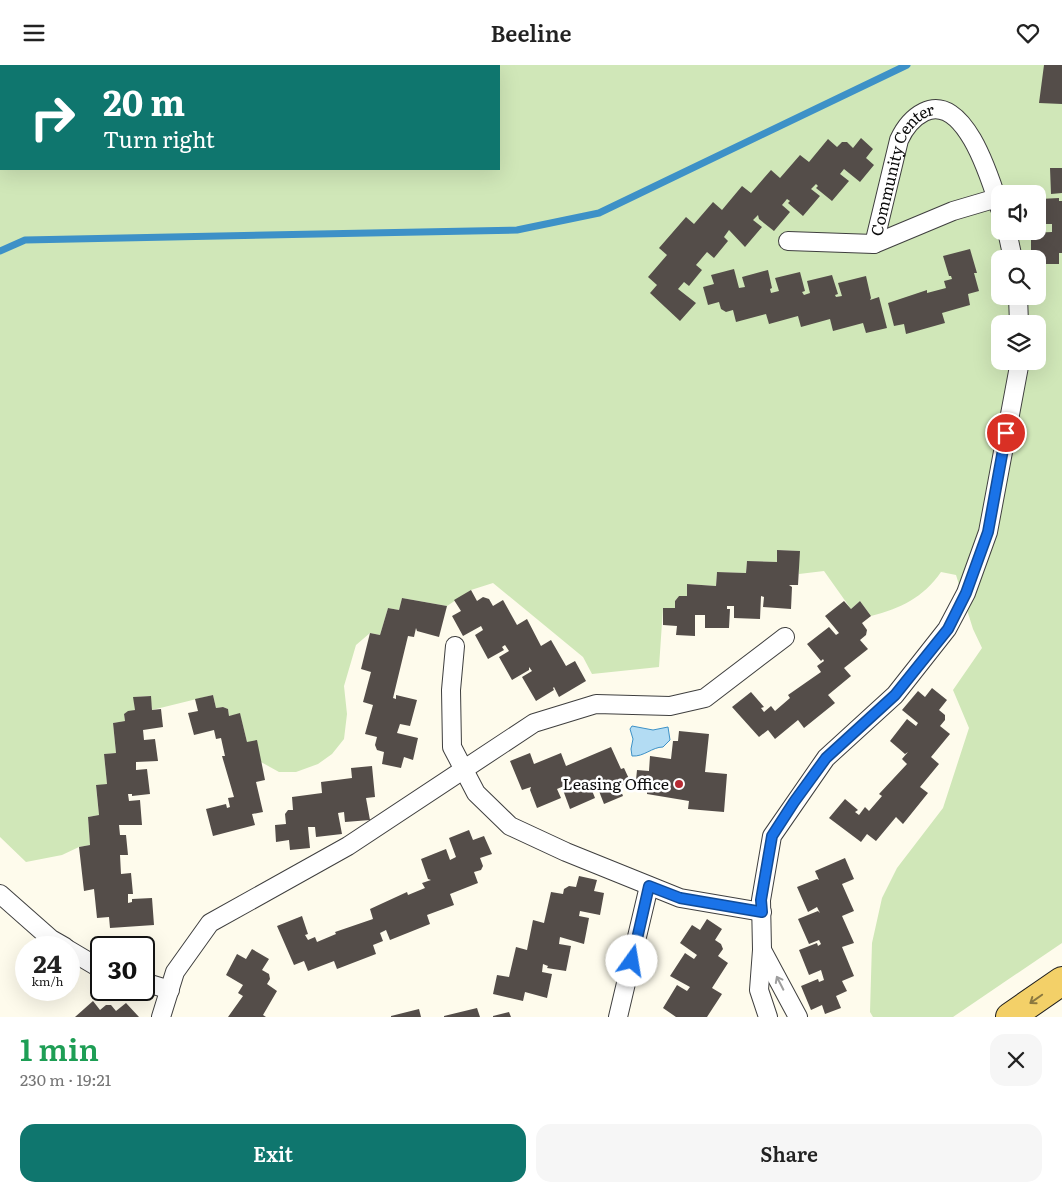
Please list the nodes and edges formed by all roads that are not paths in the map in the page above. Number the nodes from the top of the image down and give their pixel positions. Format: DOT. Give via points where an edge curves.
graph roads {
  1 [pos="991,187"];
  2 [pos="991,205"];
  3 [pos="788,241"];
  4 [pos="874,244"];
  5 [pos="1018,370"];
  6 [pos="785,637"];
  7 [pos="455,646"];
  8 [pos="464,770"];
  9 [pos="649,886"];
  10 [pos="0,894"];
  11 [pos="762,912"];
  12 [pos="48,936"];
  13 [pos="762,950"];
  14 [pos="1062,981"];
  15 [pos="155,985"];
  16 [pos="170,990"];
  17 [pos="162,1017"];
  18 [pos="618,1017"];
  19 [pos="768,1017"];
  20 [pos="798,1017"];
  21 [pos="1010,1017"];
  1 -- 4 [label="street, Community Center" via="966,127 952,113 941,108 919,114 904,129 899,140"];
  2 -- 4 [label="street" via="953,211"];
  3 -- 4 [label="street"];
  5 -- 11 [label="street" via="988,532 966,593 948,629 895,695 826,758 772,836 761,900"];
  6 -- 8 [label="street" via="705,699 670,706 596,705 534,723"];
  7 -- 8 [label="street" via="450,690 452,747"];
  8 -- 9 [label="street" via="476,793 510,826"];
  8 -- 16 [label="street" via="348,846 210,923 175,972"];
  9 -- 11 [label="street" via="680,898"];
  9 -- 18 [label="street"];
  10 -- 12 [label="street"];
  11 -- 13 [label="street"];
  13 -- 19 [label="street" via="759,990"];
  20 -- 13 [label="street, one-way"];
  14 -- 21 [label="main road, one-way"];
  15 -- 16 [label="street"];
  16 -- 17 [label="street"];
}
